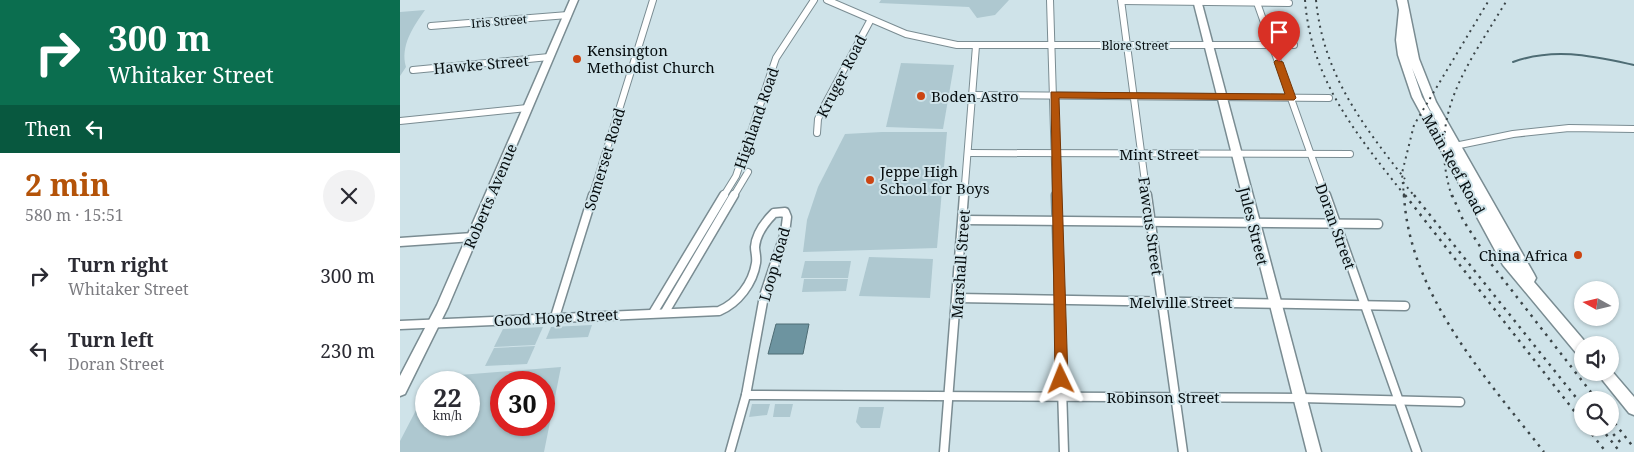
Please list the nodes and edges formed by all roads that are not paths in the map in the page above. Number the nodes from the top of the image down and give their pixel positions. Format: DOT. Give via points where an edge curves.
graph roads {
  1 [pos="574,0"];
  2 [pos="653,0"];
  3 [pos="814,0"];
  4 [pos="827,0"];
  5 [pos="1050,0"];
  6 [pos="1122,0"];
  7 [pos="1197,1"];
  8 [pos="1257,1"];
  9 [pos="1289,3"];
  10 [pos="1403,6"];
  11 [pos="568,15"];
  12 [pos="870,21"];
  13 [pos="431,26"];
  14 [pos="1051,44"];
  15 [pos="1127,45"];
  16 [pos="1209,45"];
  17 [pos="1273,45"];
  18 [pos="1294,45"];
  19 [pos="976,46"];
  20 [pos="549,57"];
  21 [pos="413,70"];
  22 [pos="1054,94"];
  23 [pos="973,95"];
  24 [pos="1133,96"];
  25 [pos="1221,96"];
  26 [pos="1291,98"];
  27 [pos="1328,98"];
  28 [pos="527,108"];
  29 [pos="400,121"];
  30 [pos="1634,129"];
  31 [pos="817,133"];
  32 [pos="1451,147"];
  33 [pos="968,153"];
  34 [pos="1237,153"];
  35 [pos="1056,154"];
  36 [pos="1142,154"];
  37 [pos="1310,154"];
  38 [pos="1350,154"];
  39 [pos="748,172"];
  40 [pos="963,220"];
  41 [pos="1057,221"];
  42 [pos="1150,221"];
  43 [pos="1253,223"];
  44 [pos="1336,224"];
  45 [pos="1378,224"];
  46 [pos="473,237"];
  47 [pos="400,242"];
  48 [pos="957,298"];
  49 [pos="1058,300"];
  50 [pos="1162,303"];
  51 [pos="1274,303"];
  52 [pos="1364,304"];
  53 [pos="1405,306"];
  54 [pos="665,312"];
  55 [pos="712,312"];
  56 [pos="653,313"];
  57 [pos="556,317"];
  58 [pos="434,324"];
  59 [pos="400,325"];
  60 [pos="1574,339"];
  61 [pos="1610,381"];
  62 [pos="400,390"];
  63 [pos="746,395"];
  64 [pos="950,395"];
  65 [pos="1062,396"];
  66 [pos="1176,397"];
  67 [pos="1301,398"];
  68 [pos="1398,402"];
  69 [pos="1460,402"];
  70 [pos="1634,408"];
  71 [pos="730,452"];
  72 [pos="944,452"];
  73 [pos="1064,452"];
  74 [pos="1183,452"];
  75 [pos="1314,452"];
  76 [pos="1417,452"];
  1 -- 11 [label="main road, Roberts Avenue"];
  2 -- 57 [label="street, Somerset Road"];
  3 -- 56 [label="street, Highland Road" via="776,58 736,176"];
  4 -- 12 [label="street, Blore Street"];
  5 -- 14 [label="street"];
  6 -- 7 [label="street"];
  6 -- 15 [label="street, Fawcus Street"];
  7 -- 8 [label="street"];
  7 -- 16 [label="main road, Jules Street"];
  8 -- 9 [label="street"];
  8 -- 17 [label="street, Doran Street"];
  10 -- 32 [label="main road, Main Reef Road" via="1401,40 1406,70 1417,97 1435,117"];
  11 -- 13 [label="street, Iris Street"];
  11 -- 20 [label="main road, Roberts Avenue"];
  12 -- 19 [label="street, Blore Street" via="919,39"];
  12 -- 31 [label="street, Kruger Road" via="822,110"];
  14 -- 15 [label="street, Blore Street"];
  14 -- 19 [label="street, Blore Street"];
  14 -- 22 [label="street"];
  15 -- 16 [label="street, Blore Street"];
  15 -- 24 [label="street, Fawcus Street"];
  16 -- 17 [label="street, Blore Street"];
  16 -- 25 [label="main road, Jules Street"];
  17 -- 18 [label="street, Blore Street"];
  17 -- 26 [label="street, Doran Street"];
  19 -- 23 [label="street, Marshall Street"];
  20 -- 21 [label="street, Hawke Street"];
  20 -- 28 [label="main road, Roberts Avenue"];
  22 -- 23 [label="street"];
  22 -- 24 [label="street"];
  22 -- 35 [label="street"];
  23 -- 33 [label="street, Marshall Street"];
  24 -- 25 [label="street"];
  24 -- 36 [label="street, Fawcus Street"];
  25 -- 26 [label="street"];
  25 -- 34 [label="main road, Jules Street"];
  26 -- 27 [label="street"];
  26 -- 37 [label="street, Doran Street"];
  28 -- 29 [label="street"];
  28 -- 46 [label="main road, Roberts Avenue"];
  30 -- 32 [label="street" via="1556,130 1502,136"];
  32 -- 60 [label="main road, Main Reef Road" via="1505,255 1522,280"];
  33 -- 35 [label="street, Mint Street"];
  33 -- 40 [label="street, Marshall Street"];
  34 -- 36 [label="street, Mint Street"];
  34 -- 37 [label="street, Mint Street"];
  34 -- 43 [label="main road, Jules Street"];
  35 -- 36 [label="street, Mint Street"];
  35 -- 41 [label="street"];
  36 -- 42 [label="street, Fawcus Street"];
  37 -- 38 [label="street, Mint Street"];
  37 -- 44 [label="street, Doran Street"];
  39 -- 54 [label="street, Highland Road"];
  40 -- 41 [label="street"];
  40 -- 48 [label="street, Marshall Street"];
  41 -- 42 [label="street"];
  41 -- 49 [label="street"];
  42 -- 43 [label="street"];
  42 -- 50 [label="street, Fawcus Street"];
  43 -- 44 [label="street"];
  43 -- 51 [label="main road, Jules Street"];
  44 -- 45 [label="street"];
  44 -- 52 [label="street, Doran Street"];
  46 -- 47 [label="street"];
  46 -- 58 [label="main road, Roberts Avenue"];
  48 -- 49 [label="street, Melville Street"];
  48 -- 64 [label="street, Marshall Street"];
  49 -- 50 [label="street, Melville Street"];
  49 -- 65 [label="street"];
  50 -- 51 [label="street, Melville Street"];
  50 -- 66 [label="street, Fawcus Street"];
  51 -- 52 [label="street, Melville Street"];
  51 -- 67 [label="main road, Jules Street"];
  52 -- 53 [label="street, Melville Street"];
  52 -- 68 [label="street, Doran Street"];
  54 -- 55 [label="street, Good Hope Street"];
  54 -- 56 [label="street, Good Hope Street"];
  55 -- 63 [label="street, Loop Road" via="727,307 743,293 754,272 759,233 774,213 787,213 783,238 761,311"];
  56 -- 57 [label="street, Good Hope Street"];
  57 -- 58 [label="street, Good Hope Street"];
  58 -- 59 [label="street, Good Hope Street"];
  58 -- 62 [label="main road, Roberts Avenue"];
  61 -- 70 [label="main road"];
  63 -- 64 [label="street, Robinson Street"];
  63 -- 71 [label="street, Loop Road"];
  64 -- 65 [label="street, Robinson Street"];
  64 -- 72 [label="street, Marshall Street"];
  65 -- 66 [label="street, Robinson Street"];
  65 -- 73 [label="street"];
  66 -- 67 [label="street, Robinson Street"];
  66 -- 74 [label="street, Fawcus Street"];
  67 -- 68 [label="street, Robinson Street"];
  67 -- 75 [label="main road, Jules Street"];
  68 -- 69 [label="street, Robinson Street"];
  68 -- 76 [label="street, Doran Street"];
}
